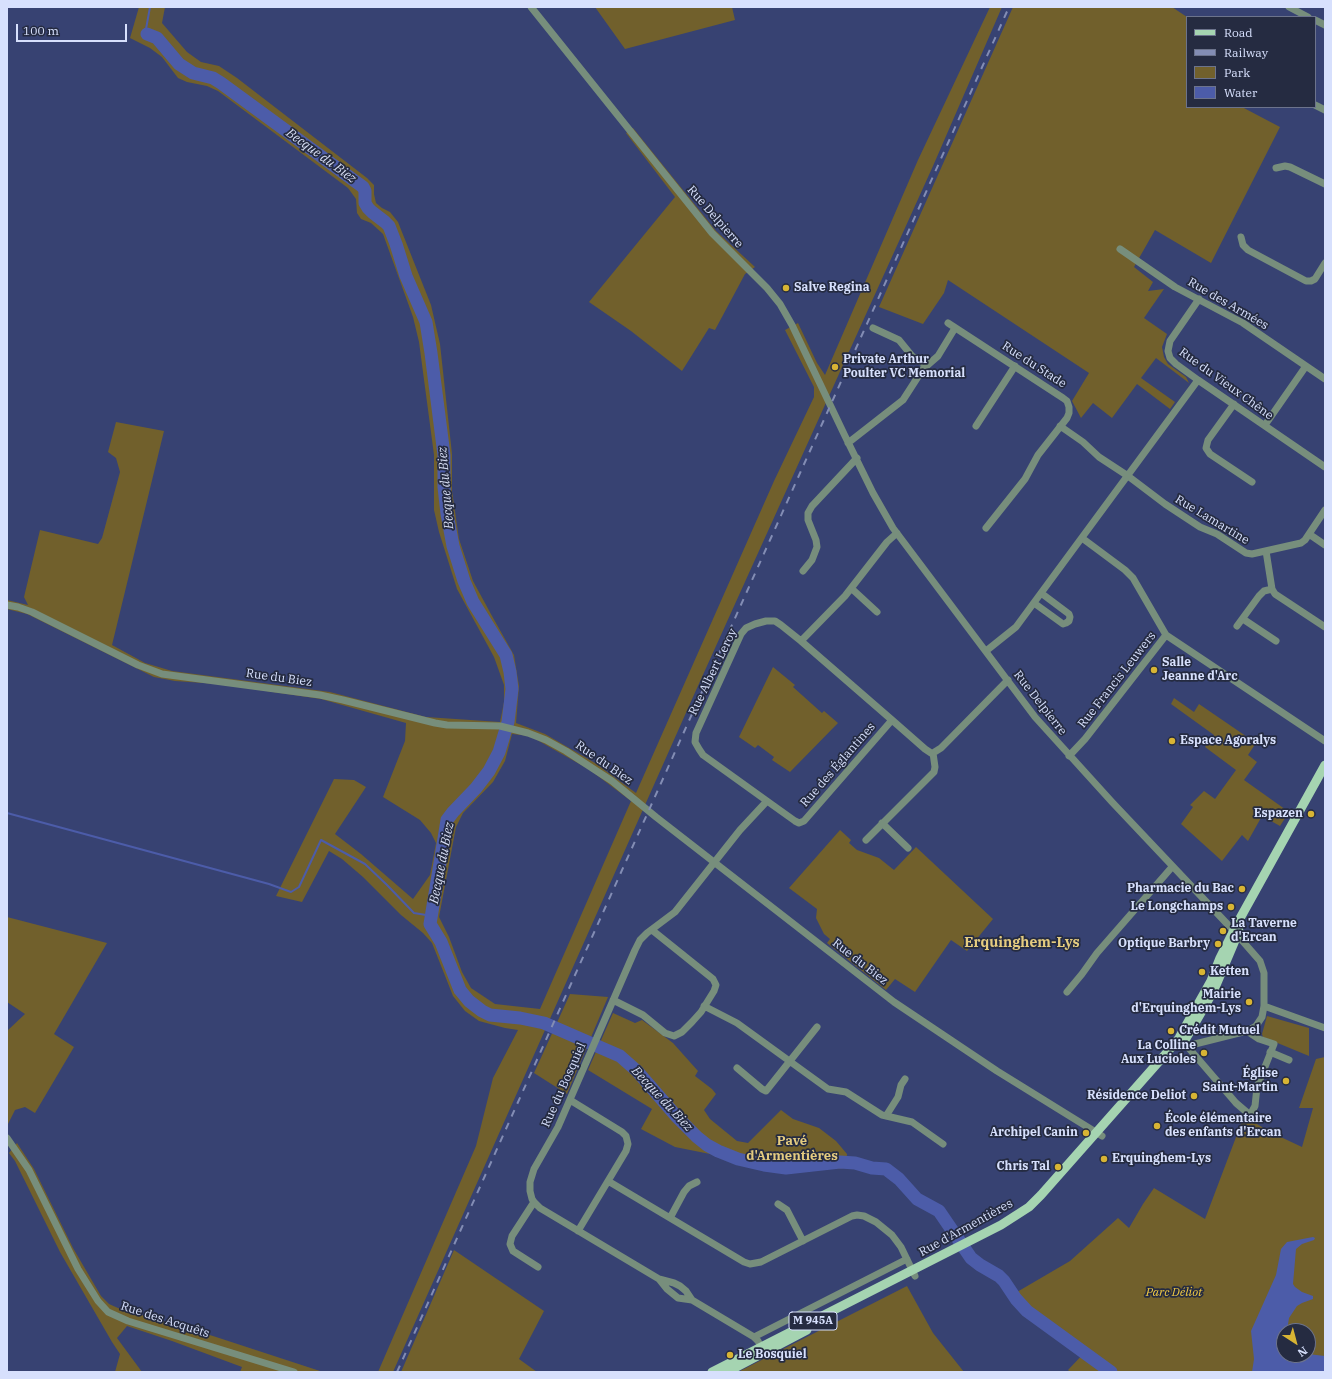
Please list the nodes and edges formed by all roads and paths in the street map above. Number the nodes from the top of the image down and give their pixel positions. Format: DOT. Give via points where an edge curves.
graph roads {
  1 [pos="531,7"];
  2 [pos="1289,7"];
  3 [pos="1306,16"];
  4 [pos="1316,20"];
  5 [pos="1325,25"];
  6 [pos="1316,106"];
  7 [pos="1325,110"];
  8 [pos="1276,168"];
  9 [pos="1325,184"];
  10 [pos="1241,237"];
  11 [pos="1120,249"];
  12 [pos="1325,263"];
  13 [pos="1199,299"];
  14 [pos="948,323"];
  15 [pos="873,328"];
  16 [pos="955,328"];
  17 [pos="926,365"];
  18 [pos="1015,366"];
  19 [pos="1306,366"];
  20 [pos="1325,379"];
  21 [pos="1198,380"];
  22 [pos="1234,404"];
  23 [pos="1265,425"];
  24 [pos="976,426"];
  25 [pos="1060,426"];
  26 [pos="848,443"];
  27 [pos="856,458"];
  28 [pos="1325,467"];
  29 [pos="1128,476"];
  30 [pos="1252,482"];
  31 [pos="1324,513"];
  32 [pos="986,528"];
  33 [pos="897,533"];
  34 [pos="1309,534"];
  35 [pos="1082,538"];
  36 [pos="1325,545"];
  37 [pos="1266,551"];
  38 [pos="803,571"];
  39 [pos="851,588"];
  40 [pos="1272,589"];
  41 [pos="1041,593"];
  42 [pos="1034,603"];
  43 [pos="7,605"];
  44 [pos="877,612"];
  45 [pos="1243,619"];
  46 [pos="1238,626"];
  47 [pos="1325,627"];
  48 [pos="1166,635"];
  49 [pos="801,641"];
  50 [pos="1276,641"];
  51 [pos="986,651"];
  52 [pos="1008,680"];
  53 [pos="892,720"];
  54 [pos="1325,741"];
  55 [pos="933,753"];
  56 [pos="1069,756"];
  57 [pos="1325,765"];
  58 [pos="767,801"];
  59 [pos="882,823"];
  60 [pos="866,840"];
  61 [pos="908,848"];
  62 [pos="714,862"];
  63 [pos="1172,867"];
  64 [pos="652,930"];
  65 [pos="1235,933"];
  66 [pos="1067,992"];
  67 [pos="613,1000"];
  68 [pos="704,1006"];
  69 [pos="1264,1006"];
  70 [pos="817,1027"];
  71 [pos="1325,1028"];
  72 [pos="1247,1031"];
  73 [pos="1183,1042"];
  74 [pos="1270,1052"];
  75 [pos="1289,1060"];
  76 [pos="790,1062"];
  77 [pos="737,1068"];
  78 [pos="905,1079"];
  79 [pos="570,1100"];
  80 [pos="886,1116"];
  81 [pos="1100,1134"];
  82 [pos="7,1138"];
  83 [pos="943,1144"];
  84 [pos="608,1181"];
  85 [pos="697,1182"];
  86 [pos="534,1202"];
  87 [pos="778,1204"];
  88 [pos="670,1218"];
  89 [pos="578,1231"];
  90 [pos="803,1241"];
  91 [pos="907,1259"];
  92 [pos="538,1267"];
  93 [pos="914,1273"];
  94 [pos="659,1279"];
  95 [pos="692,1300"];
  96 [pos="754,1337"];
  97 [pos="763,1350"];
  98 [pos="294,1372"];
  99 [pos="712,1372"];
  100 [pos="727,1372"];
  1 -- 26 [label="street, Rue Delpierre" via="708,228 780,304"];
  2 -- 3 [label="street"];
  4 -- 5 [label="street"];
  6 -- 7 [label="street"];
  8 -- 9 [label="street" via="1290,167"];
  10 -- 12 [label="street" via="1243,245 1248,250 1306,281 1315,278"];
  11 -- 13 [label="street, Rue des Armées" via="1171,284"];
  13 -- 19 [label="street, Rue des Armées" via="1243,323"];
  13 -- 21 [label="street, Rue du Vieux Chêne" via="1172,337 1168,347 1173,361"];
  14 -- 16 [label="street, Rue du Stade"];
  15 -- 17 [label="street" via="899,340 912,356"];
  16 -- 17 [label="street" via="938,356"];
  16 -- 18 [label="street, Rue du Stade"];
  17 -- 26 [label="street" via="903,400"];
  18 -- 24 [label="street"];
  18 -- 25 [label="street, Rue du Stade" via="1068,404 1069,413"];
  19 -- 20 [label="street, Rue des Armées"];
  19 -- 23 [label="street"];
  21 -- 22 [label="street, Rue du Vieux Chêne"];
  21 -- 29 [label="street"];
  22 -- 23 [label="street, Rue du Vieux Chêne"];
  22 -- 30 [label="street" via="1208,440 1206,448 1210,454"];
  23 -- 28 [label="street, Rue du Vieux Chêne"];
  25 -- 29 [label="street"];
  25 -- 32 [label="street, Rue du Stade" via="1038,455 1025,479"];
  26 -- 27 [label="street, Rue Delpierre"];
  27 -- 33 [label="street, Rue Delpierre" via="875,497"];
  27 -- 38 [label="street" via="808,513 817,547 812,560"];
  29 -- 35 [label="street"];
  29 -- 37 [label="street, Rue Lamartine" via="1200,528 1214,532 1246,553"];
  31 -- 34 [label="street, Rue Lamartine"];
  33 -- 39 [label="street"];
  33 -- 51 [label="street, Rue Delpierre"];
  34 -- 36 [label="street"];
  34 -- 37 [label="street, Rue Lamartine" via="1299,544"];
  35 -- 41 [label="street"];
  35 -- 48 [label="street" via="1133,578"];
  37 -- 40 [label="street"];
  39 -- 44 [label="street"];
  39 -- 49 [label="street"];
  40 -- 45 [label="street" via="1264,591 1259,596"];
  40 -- 47 [label="street" via="1279,598"];
  41 -- 42 [label="street"];
  41 -- 42 [label="street" via="1068,612 1069,621 1063,624"];
  42 -- 51 [label="street" via="1013,630"];
  43 -- 62 [label="street, Rue du Biez" via="28,611 138,665 162,674 320,695 434,723 500,726 528,733 546,740 597,770"];
  45 -- 46 [label="street"];
  45 -- 50 [label="street"];
  48 -- 54 [label="street"];
  48 -- 56 [label="street, Rue Francis Leuwers" via="1085,740"];
  49 -- 53 [label="street, Rue des Églantines"];
  49 -- 58 [label="street, Rue Albert Leroy" via="775,621 756,624 743,631 695,736 696,746 703,755"];
  51 -- 52 [label="street, Rue Delpierre"];
  52 -- 55 [label="street"];
  52 -- 56 [label="street, Rue Delpierre" via="1038,722"];
  53 -- 55 [label="street"];
  53 -- 58 [label="street, Rue des Églantines" via="804,821 795,821"];
  55 -- 59 [label="street" via="934,772"];
  56 -- 63 [label="street, Rue Delpierre"];
  57 -- 65 [label="main road, M 945A"];
  58 -- 62 [label="street"];
  59 -- 60 [label="street"];
  59 -- 61 [label="street"];
  62 -- 64 [label="street, Rue du Bosquiel" via="675,912"];
  62 -- 81 [label="street, Rue du Biez" via="894,1002 997,1071"];
  63 -- 65 [label="street, Rue Delpierre"];
  63 -- 66 [label="street" via="1097,953"];
  64 -- 67 [label="street, Rue du Bosquiel" via="643,936 637,945"];
  64 -- 68 [label="street" via="715,981 714,991"];
  65 -- 69 [label="street, Rue Delpierre" via="1262,965"];
  65 -- 73 [label="main road, M 945A" via="1218,961"];
  67 -- 68 [label="street" via="643,1015 665,1033 674,1036 686,1029"];
  67 -- 79 [label="street, Rue du Bosquiel"];
  68 -- 76 [label="street" via="737,1023"];
  69 -- 71 [label="street"];
  69 -- 72 [label="street" via="1260,1021"];
  70 -- 76 [label="street"];
  72 -- 73 [label="street"];
  72 -- 74 [label="street" via="1274,1044"];
  73 -- 74 [label="street" via="1236,1103 1250,1115 1255,1106 1257,1087"];
  73 -- 81 [label="main road, Rue d'Armentières / M 945A"];
  74 -- 75 [label="street"];
  76 -- 77 [label="street" via="765,1091"];
  76 -- 80 [label="street" via="828,1089 846,1092 875,1112"];
  78 -- 80 [label="street"];
  79 -- 84 [label="street" via="626,1136 626,1151"];
  79 -- 86 [label="street, Rue du Bosquiel" via="555,1134 530,1177 530,1191"];
  80 -- 83 [label="street" via="912,1122"];
  81 -- 93 [label="main road, Rue d'Armentières / M 945A" via="1052,1192 1033,1210 1009,1227"];
  82 -- 98 [label="street, Rue des Acquêts" via="26,1165 78,1269 95,1297 108,1312 128,1321"];
  84 -- 88 [label="street"];
  84 -- 89 [label="street"];
  85 -- 88 [label="street" via="684,1192"];
  86 -- 89 [label="street"];
  86 -- 92 [label="street" via="512,1236 510,1244 513,1251"];
  87 -- 90 [label="street" via="787,1210"];
  88 -- 90 [label="street" via="750,1264 761,1262"];
  89 -- 94 [label="street"];
  90 -- 91 [label="street" via="852,1216 861,1215 872,1219 889,1232"];
  91 -- 93 [label="street"];
  91 -- 96 [label="street, Rue d'Armentières"];
  93 -- 97 [label="main road, Rue d'Armentières / M 945A" via="796,1337"];
  94 -- 95 [label="street" via="680,1286"];
  94 -- 95 [label="street" via="678,1298"];
  95 -- 96 [label="street"];
  96 -- 97 [label="street"];
  97 -- 99 [label="main road, Rue d'Armentières / M 945A"];
  97 -- 100 [label="main road, Rue d'Armentières / M 945A"];
}
